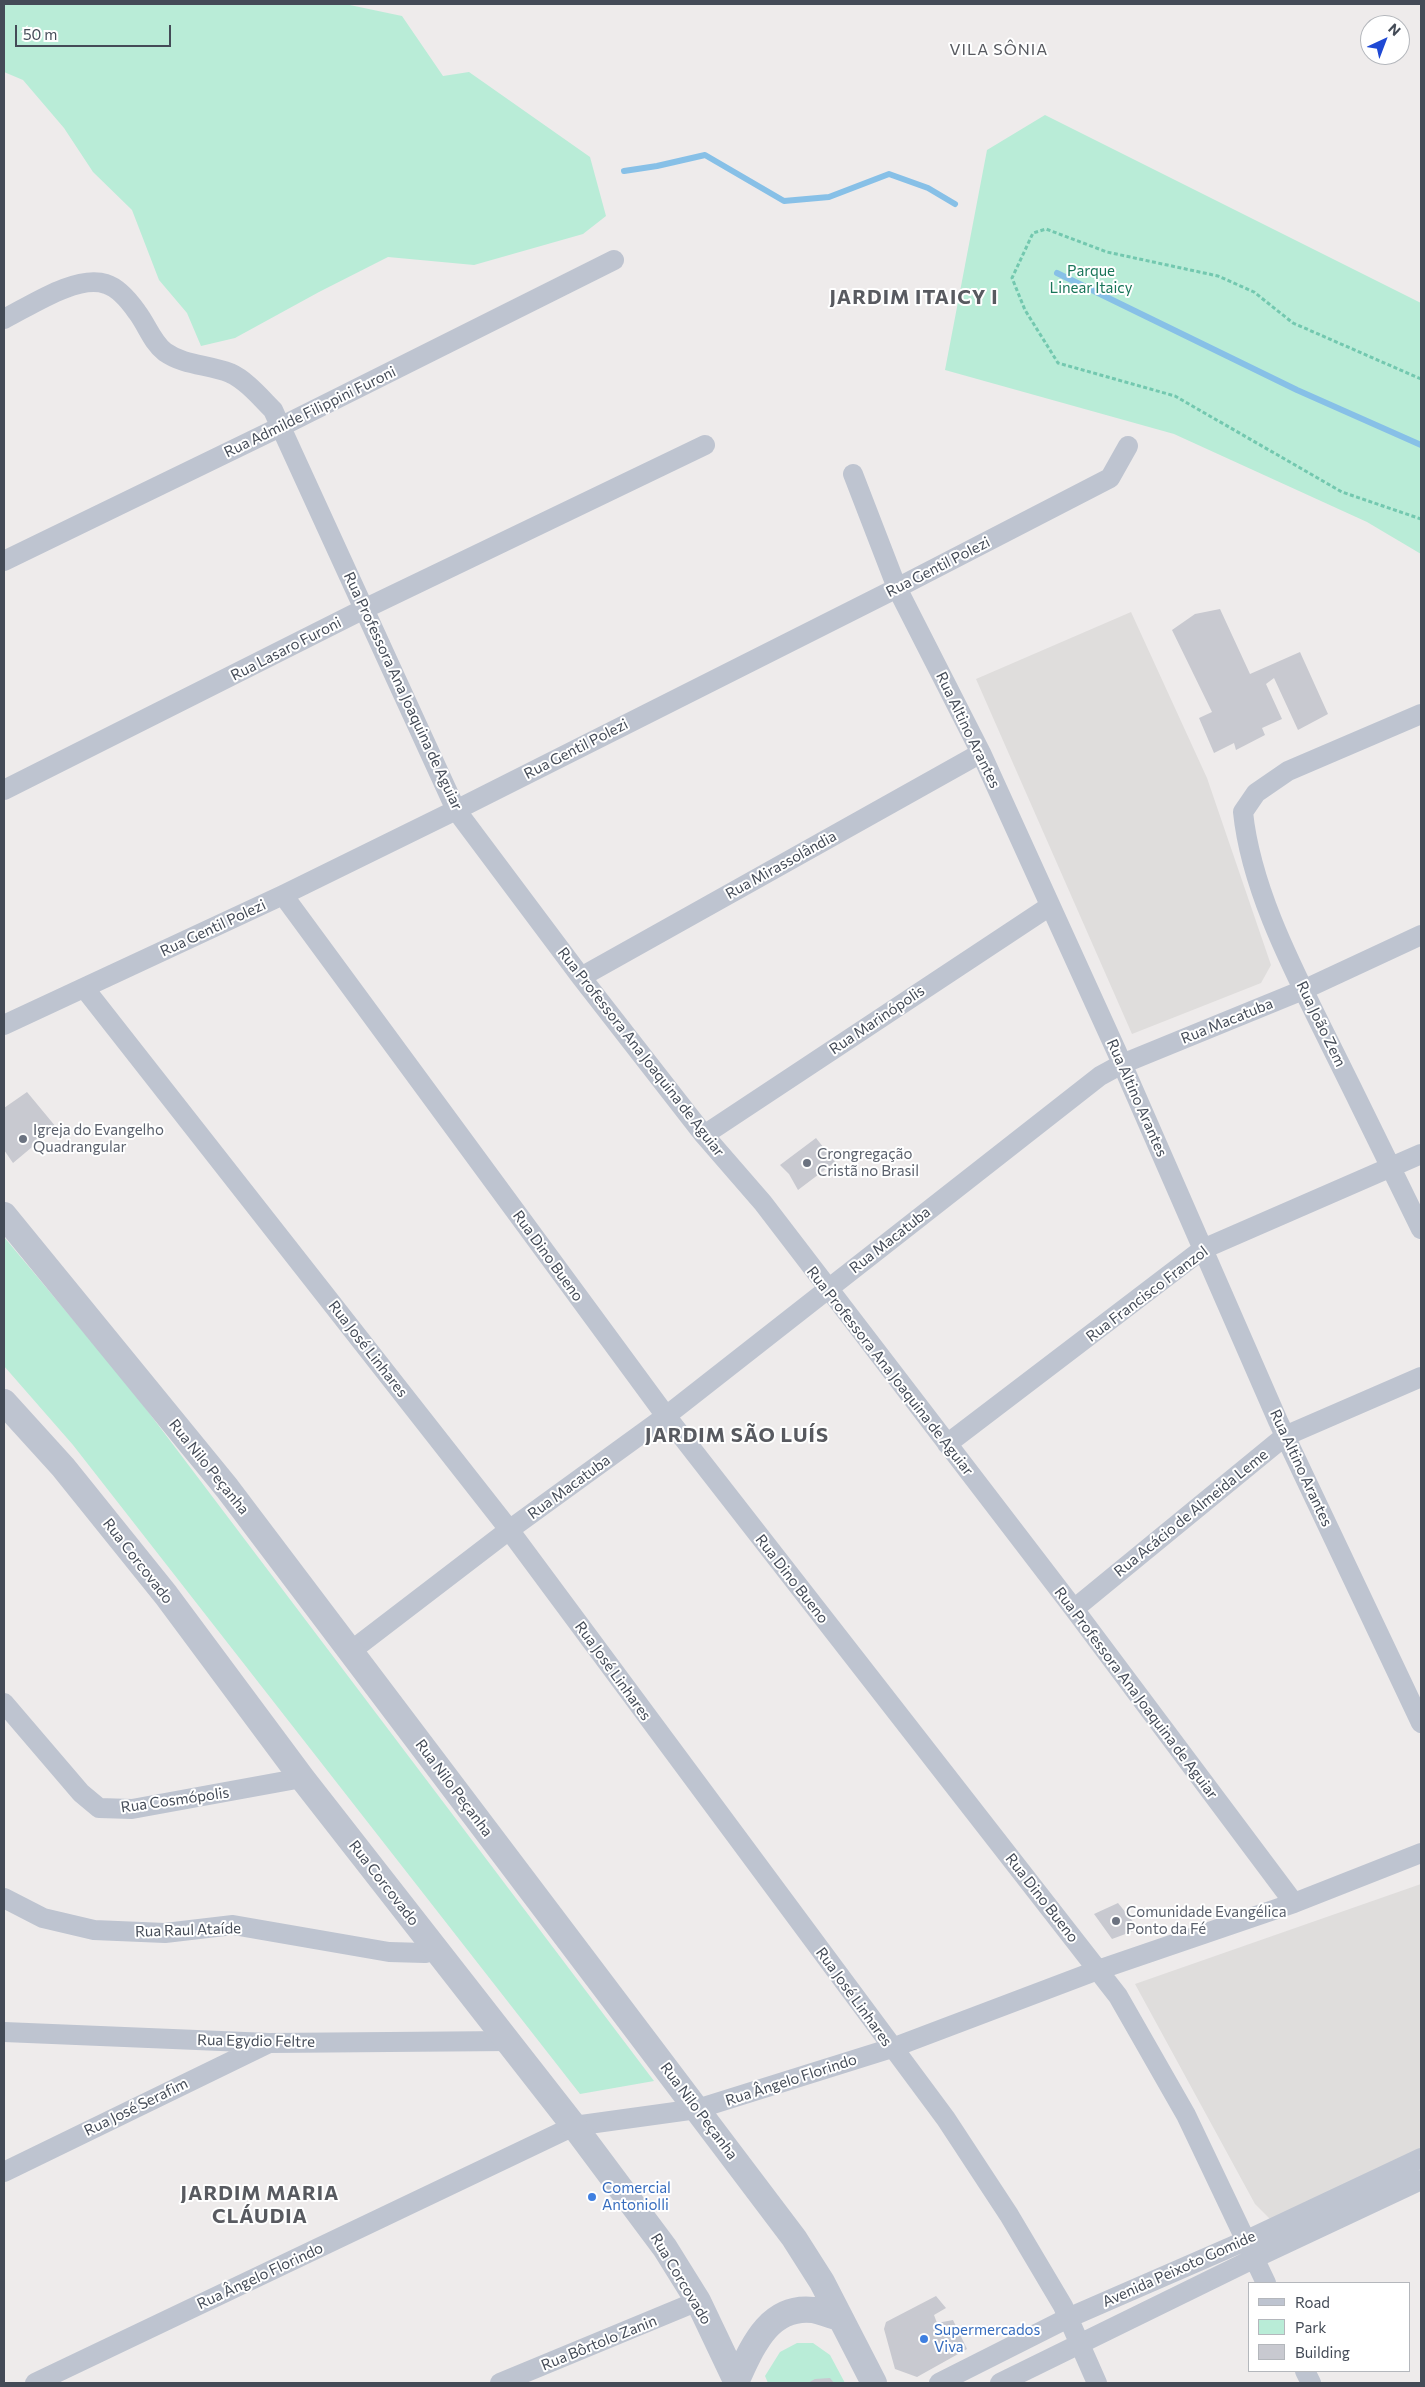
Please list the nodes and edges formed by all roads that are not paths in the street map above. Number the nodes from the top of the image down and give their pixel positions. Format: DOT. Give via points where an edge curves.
graph roads {
  1 [pos="614,260"];
  2 [pos="4,318"];
  3 [pos="282,426"];
  4 [pos="705,445"];
  5 [pos="1128,446"];
  6 [pos="853,474"];
  7 [pos="4,561"];
  8 [pos="897,588"];
  9 [pos="364,609"];
  10 [pos="1421,714"];
  11 [pos="981,753"];
  12 [pos="4,790"];
  13 [pos="456,810"];
  14 [pos="283,895"];
  15 [pos="1050,906"];
  16 [pos="1421,935"];
  17 [pos="581,977"];
  18 [pos="85,989"];
  19 [pos="1303,990"];
  20 [pos="4,1025"];
  21 [pos="1122,1064"];
  22 [pos="704,1135"];
  23 [pos="1421,1154"];
  24 [pos="1390,1167"];
  25 [pos="4,1215"];
  26 [pos="1421,1229"];
  27 [pos="1203,1250"];
  28 [pos="827,1289"];
  29 [pos="1421,1377"];
  30 [pos="4,1402"];
  31 [pos="666,1416"];
  32 [pos="1285,1436"];
  33 [pos="947,1444"];
  34 [pos="510,1530"];
  35 [pos="1074,1609"];
  36 [pos="351,1651"];
  37 [pos="4,1703"];
  38 [pos="1421,1723"];
  39 [pos="302,1778"];
  40 [pos="1421,1853"];
  41 [pos="4,1898"];
  42 [pos="1294,1903"];
  43 [pos="436,1950"];
  44 [pos="1098,1970"];
  45 [pos="4,2032"];
  46 [pos="509,2041"];
  47 [pos="269,2043"];
  48 [pos="892,2048"];
  49 [pos="697,2109"];
  50 [pos="574,2126"];
  51 [pos="1421,2158"];
  52 [pos="4,2172"];
  53 [pos="1421,2180"];
  54 [pos="1247,2240"];
  55 [pos="1255,2258"];
  56 [pos="1266,2282"];
  57 [pos="698,2301"];
  58 [pos="840,2318"];
  59 [pos="1068,2318"];
  60 [pos="1080,2344"];
  61 [pos="736,2382"];
  62 [pos="35,2383"];
  63 [pos="500,2383"];
  64 [pos="874,2383"];
  65 [pos="939,2383"];
  66 [pos="1000,2383"];
  67 [pos="1097,2383"];
  1 -- 3 [label="street, Rua Admilde Filippini Furoni"];
  2 -- 3 [label="street, Rua Professora Ana Joaquina de Aguiar" via="72,285 107,284 134,308 165,351 185,363 205,365 232,374 274,410"];
  3 -- 7 [label="street, Rua Admilde Filippini Furoni"];
  3 -- 9 [label="street, Rua Professora Ana Joaquina de Aguiar"];
  4 -- 9 [label="street, Rua Lasaro Furoni"];
  5 -- 8 [label="street, Rua Gentil Polezi" via="1110,478"];
  6 -- 8 [label="street, Rua Altino Arantes"];
  8 -- 11 [label="street, Rua Altino Arantes"];
  8 -- 13 [label="street, Rua Gentil Polezi"];
  9 -- 12 [label="street, Rua Lasaro Furoni"];
  9 -- 13 [label="street, Rua Professora Ana Joaquina de Aguiar"];
  10 -- 19 [label="street, Rua João Zem" via="1288,771 1256,793 1243,812 1246,840 1268,907"];
  11 -- 15 [label="street, Rua Altino Arantes"];
  11 -- 17 [label="street, Rua Mirassolândia"];
  13 -- 14 [label="street, Rua Gentil Polezi"];
  13 -- 17 [label="street, Rua Professora Ana Joaquina de Aguiar"];
  14 -- 18 [label="street, Rua Gentil Polezi"];
  14 -- 31 [label="street, Rua Dino Bueno"];
  15 -- 21 [label="street, Rua Altino Arantes"];
  15 -- 22 [label="street, Rua Marinópolis"];
  16 -- 19 [label="street, Rua Macatuba"];
  17 -- 22 [label="street, Rua Professora Ana Joaquina de Aguiar"];
  18 -- 20 [label="street, Rua Gentil Polezi"];
  18 -- 34 [label="street, Rua José Linhares"];
  19 -- 21 [label="street, Rua Macatuba"];
  19 -- 24 [label="street, Rua João Zem"];
  21 -- 27 [label="street, Rua Altino Arantes"];
  21 -- 28 [label="street, Rua Macatuba" via="1092,1082"];
  22 -- 28 [label="street, Rua Professora Ana Joaquina de Aguiar" via="763,1203"];
  23 -- 24 [label="street, Rua Francisco Franzol"];
  24 -- 26 [label="street, Rua João Zem"];
  24 -- 27 [label="street, Rua Francisco Franzol"];
  25 -- 36 [label="street, Rua Nilo Peçanha" via="227,1488"];
  27 -- 32 [label="street, Rua Altino Arantes"];
  27 -- 33 [label="street, Rua Francisco Franzol"];
  28 -- 31 [label="street, Rua Macatuba"];
  28 -- 33 [label="street, Rua Professora Ana Joaquina de Aguiar"];
  29 -- 32 [label="street, Rua Acácio de Almeida Leme"];
  30 -- 39 [label="street, Rua Corcovado" via="63,1467 166,1595"];
  31 -- 34 [label="street, Rua Macatuba"];
  31 -- 44 [label="street, Rua Dino Bueno"];
  32 -- 35 [label="street, Rua Acácio de Almeida Leme"];
  32 -- 38 [label="street, Rua Altino Arantes"];
  33 -- 35 [label="street, Rua Professora Ana Joaquina de Aguiar"];
  34 -- 36 [label="street, Rua Macatuba"];
  34 -- 48 [label="street, Rua José Linhares"];
  35 -- 42 [label="street, Rua Professora Ana Joaquina de Aguiar"];
  36 -- 49 [label="street, Rua Nilo Peçanha"];
  37 -- 39 [label="street, Rua Cosmópolis" via="81,1793 99,1808 132,1809"];
  39 -- 43 [label="street, Rua Corcovado"];
  40 -- 42 [label="street, Rua Ângelo Florindo"];
  41 -- 43 [label="street, Rua Raul Ataíde" via="43,1918 94,1930 165,1933 233,1925 389,1952 425,1953"];
  42 -- 44 [label="street, Rua Ângelo Florindo"];
  43 -- 46 [label="street, Rua Corcovado"];
  44 -- 48 [label="street, Rua Ângelo Florindo"];
  44 -- 54 [label="street, Rua Dino Bueno" via="1118,1996 1186,2115"];
  45 -- 47 [label="street, Rua Egydio Feltre"];
  46 -- 47 [label="street, Rua Egydio Feltre"];
  46 -- 50 [label="street, Rua Corcovado"];
  47 -- 52 [label="street, Rua José Serafim"];
  48 -- 49 [label="street, Rua Ângelo Florindo"];
  48 -- 59 [label="street, Rua José Linhares" via="952,2126 1009,2215"];
  49 -- 50 [label="street, Rua Ângelo Florindo"];
  49 -- 58 [label="street, Rua Nilo Peçanha" via="794,2238"];
  50 -- 57 [label="street, Rua Corcovado" via="665,2248"];
  50 -- 62 [label="street, Rua Ângelo Florindo"];
  51 -- 54 [label="street, Avenida Peixoto Gomide"];
  53 -- 55 [label="street, Avenida Peixoto Gomide"];
  54 -- 55 [label="street, Rua Dino Bueno"];
  54 -- 59 [label="street, Avenida Peixoto Gomide"];
  55 -- 56 [label="street, Rua Dino Bueno"];
  55 -- 60 [label="street, Avenida Peixoto Gomide"];
  57 -- 61 [label="street, Rua Corcovado"];
  57 -- 63 [label="street, Rua Bôrtolo Zanin"];
  58 -- 61 [label="street" via="813,2310 790,2311 776,2318 763,2330"];
  58 -- 64 [label="street, Rua Nilo Peçanha"];
  59 -- 60 [label="street, Rua José Linhares"];
  59 -- 65 [label="street, Avenida Peixoto Gomide"];
  60 -- 66 [label="street, Avenida Peixoto Gomide"];
  60 -- 67 [label="street, Rua José Linhares"];
}
